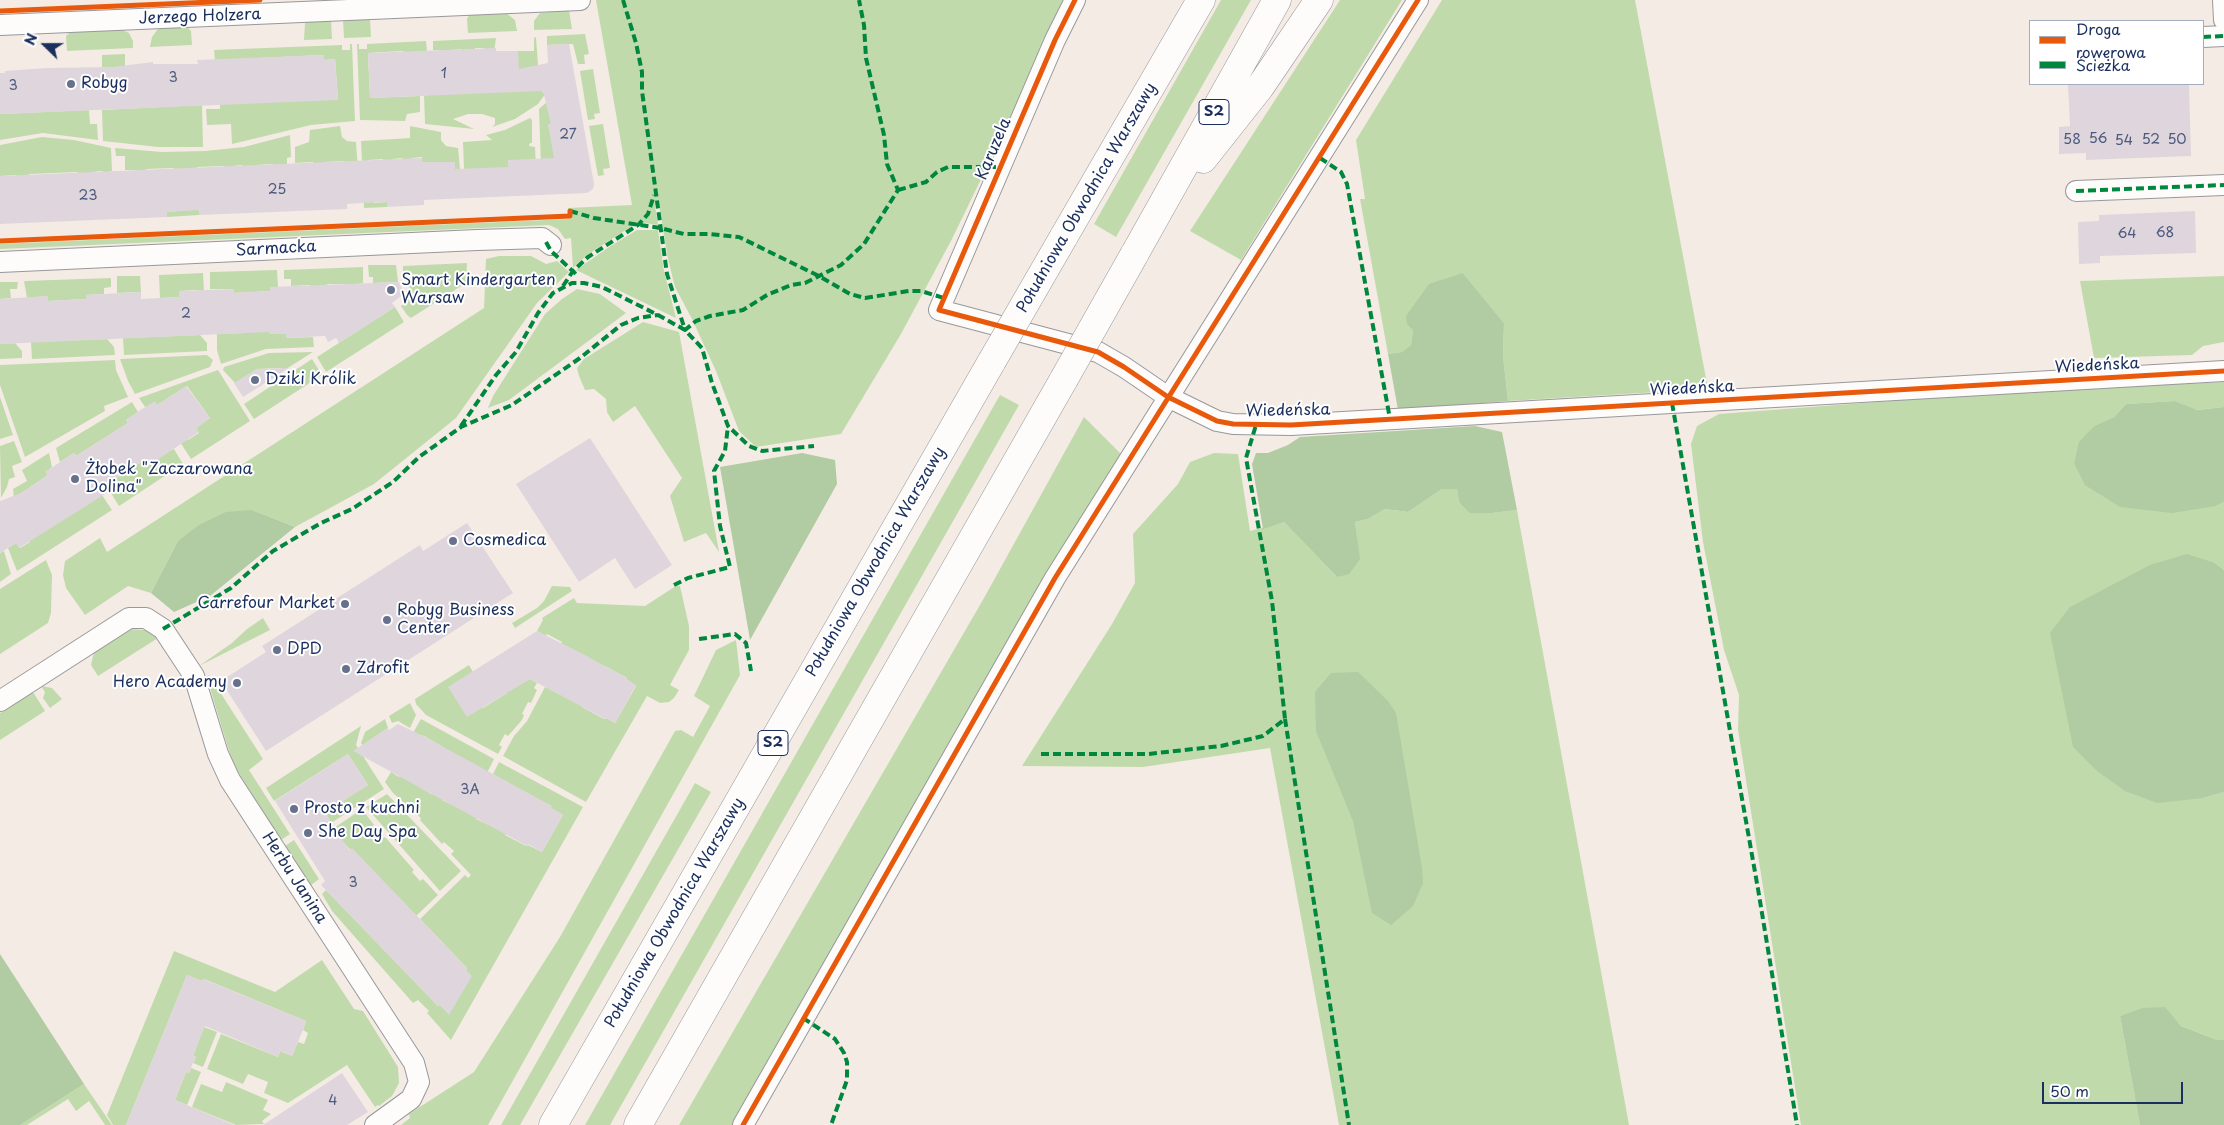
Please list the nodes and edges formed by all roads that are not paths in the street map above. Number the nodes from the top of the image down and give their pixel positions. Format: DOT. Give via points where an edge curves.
graph roads {
  1 [pos="580,0"];
  2 [pos="1075,0"];
  3 [pos="1184,0"];
  4 [pos="1201,0"];
  5 [pos="1277,0"];
  6 [pos="1318,0"];
  7 [pos="1418,0"];
  8 [pos="2223,0"];
  9 [pos="2224,20"];
  10 [pos="0,25"];
  11 [pos="2224,36"];
  12 [pos="2204,37"];
  13 [pos="1139,109"];
  14 [pos="2224,185"];
  15 [pos="2076,191"];
  16 [pos="1151,224"];
  17 [pos="551,245"];
  18 [pos="0,262"];
  19 [pos="939,310"];
  20 [pos="2224,371"];
  21 [pos="1168,397"];
  22 [pos="0,701"];
  23 [pos="375,1125"];
  24 [pos="554,1125"];
  25 [pos="638,1125"];
  26 [pos="743,1125"];
  1 -- 10 [label="street, Jerzego Holzera"];
  2 -- 19 [label="street, Karuzela"];
  3 -- 13 [label="highway"];
  4 -- 13 [label="highway, Południowa Obwodnica Warszawy / S2"];
  5 -- 16 [label="highway, S2"];
  6 -- 16 [label="highway" via="1260,87"];
  7 -- 21 [label="street"];
  8 -- 9 [label="street"];
  11 -- 12 [label="street"];
  13 -- 24 [label="highway, Południowa Obwodnica Warszawy / S2, bridge"];
  14 -- 15 [label="street"];
  16 -- 25 [label="highway, S2, bridge"];
  17 -- 18 [label="street, Sarmacka" via="542,238 477,240"];
  19 -- 21 [label="street, Wiedeńska" via="1098,352"];
  20 -- 21 [label="street, Wiedeńska" via="1291,425 1217,421"];
  21 -- 26 [label="street" via="1024,630"];
  22 -- 23 [label="street, Herbu Janina" via="129,618 146,618 163,629 185,659 200,691 218,754 230,780 414,1063 418,1082 411,1099"];
}
